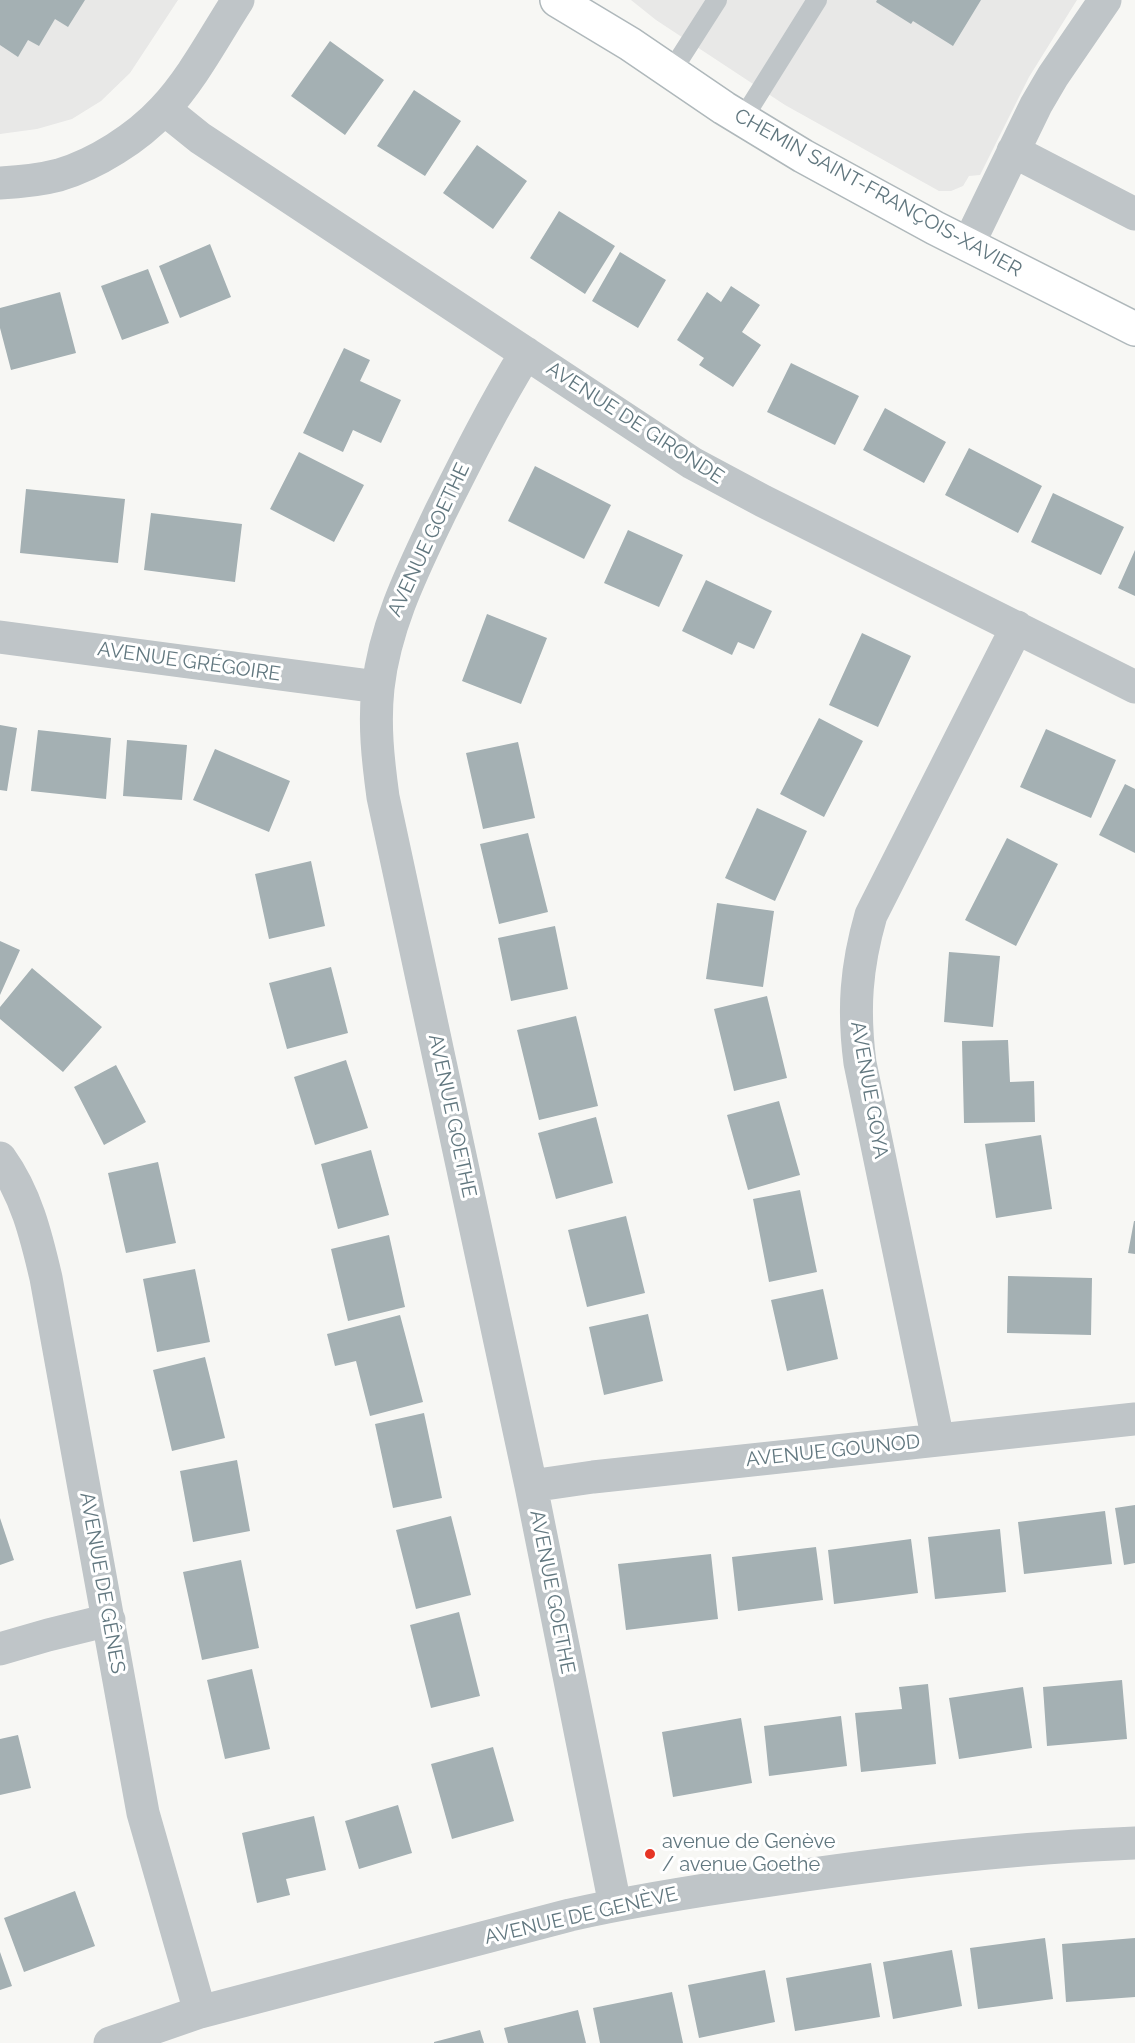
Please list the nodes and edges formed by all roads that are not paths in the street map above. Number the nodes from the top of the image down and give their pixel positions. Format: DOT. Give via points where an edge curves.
graph roads {
  1 [pos="238,0"];
  2 [pos="556,0"];
  3 [pos="579,0"];
  4 [pos="717,0"];
  5 [pos="817,0"];
  6 [pos="1105,0"];
  7 [pos="630,44"];
  8 [pos="671,72"];
  9 [pos="164,109"];
  10 [pos="742,120"];
  11 [pos="1012,151"];
  12 [pos="0,183"];
  13 [pos="1135,214"];
  14 [pos="968,245"];
  15 [pos="1135,329"];
  16 [pos="526,353"];
  17 [pos="1017,627"];
  18 [pos="0,637"];
  19 [pos="378,687"];
  20 [pos="1135,687"];
  21 [pos="0,1158"];
  22 [pos="1135,1419"];
  23 [pos="938,1440"];
  24 [pos="531,1486"];
  25 [pos="110,1620"];
  26 [pos="0,1649"];
  27 [pos="1135,1843"];
  28 [pos="615,1905"];
  29 [pos="200,2012"];
  30 [pos="110,2043"];
  1 -- 9 [label="street"];
  2 -- 7 [label="street, CHEMIN SAINT-FRANÇOIS-XAVIER"];
  3 -- 7 [label="street, CHEMIN SAINT-FRANÇOIS-XAVIER"];
  4 -- 8 [label="lane"];
  5 -- 10 [label="lane"];
  6 -- 11 [label="street" via="1053,76"];
  7 -- 8 [label="street, CHEMIN SAINT-FRANÇOIS-XAVIER"];
  8 -- 10 [label="street, CHEMIN SAINT-FRANÇOIS-XAVIER"];
  9 -- 12 [label="street" via="138,133 80,166 59,175"];
  9 -- 16 [label="street, AVENUE DE GIRONDE" via="200,138"];
  10 -- 14 [label="street, CHEMIN SAINT-FRANÇOIS-XAVIER"];
  11 -- 13 [label="street"];
  11 -- 14 [label="street"];
  14 -- 15 [label="street, CHEMIN SAINT-FRANÇOIS-XAVIER"];
  16 -- 17 [label="street, AVENUE DE GIRONDE" via="692,463"];
  16 -- 19 [label="street, AVENUE GOETHE" via="468,456 403,592 391,623"];
  17 -- 20 [label="street, AVENUE DE GIRONDE"];
  17 -- 23 [label="street, AVENUE GOYA" via="871,915 857,977 860,1063"];
  18 -- 19 [label="street, AVENUE GRÉGOIRE"];
  19 -- 24 [label="street, AVENUE GOETHE" via="375,726 383,797"];
  21 -- 25 [label="street, AVENUE DE GÊNES" via="20,1189 40,1249"];
  22 -- 23 [label="street, AVENUE GOUNOD"];
  23 -- 24 [label="street, AVENUE GOUNOD"];
  24 -- 28 [label="street, AVENUE GOETHE"];
  25 -- 26 [label="street"];
  25 -- 29 [label="street, AVENUE DE GÊNES" via="143,1813"];
  27 -- 28 [label="street, AVENUE DE GENÈVE" via="904,1862"];
  28 -- 29 [label="street, AVENUE DE GENÈVE"];
  29 -- 30 [label="street, AVENUE DE GENÈVE"];
}
